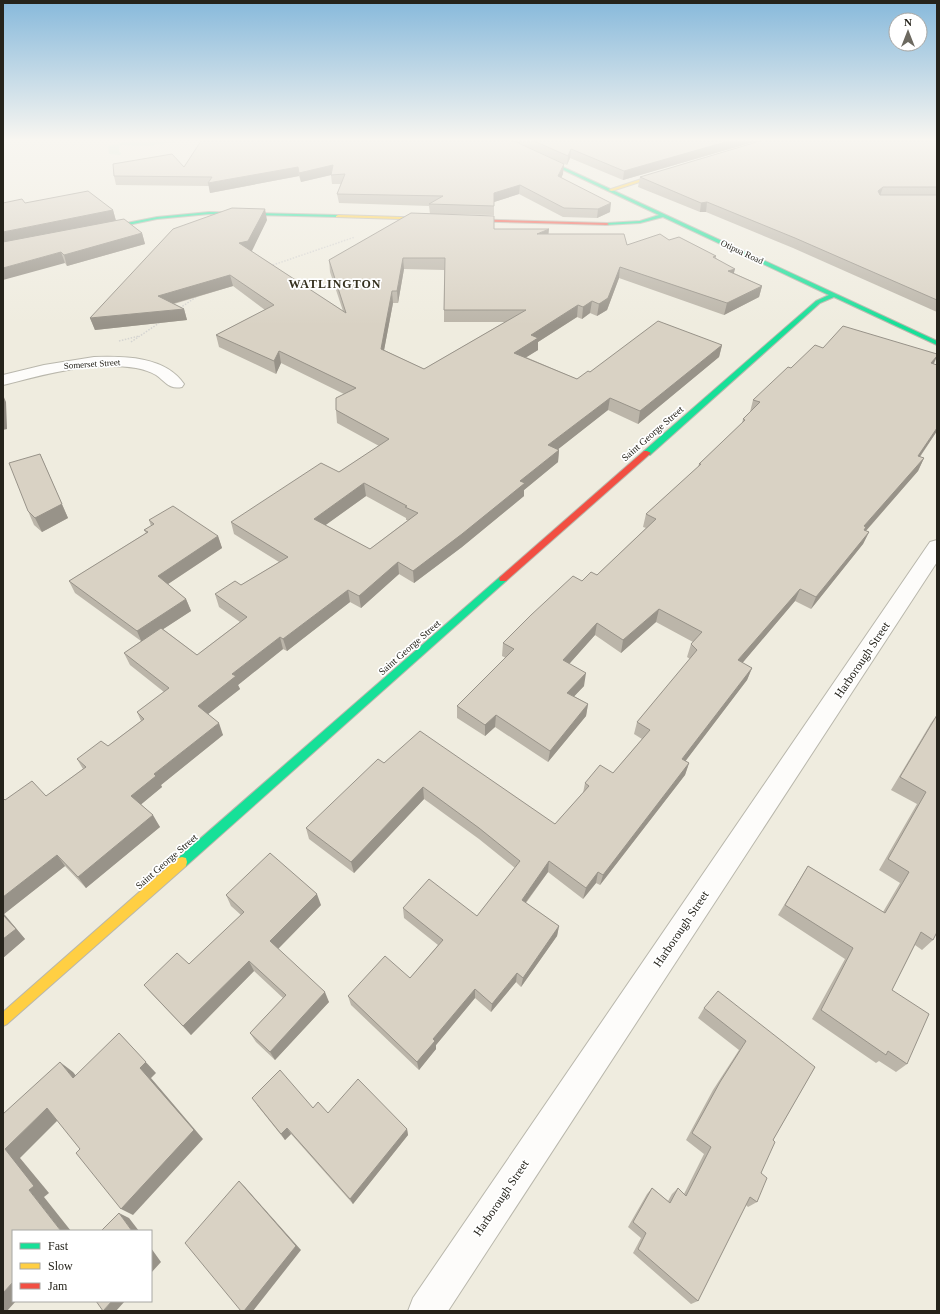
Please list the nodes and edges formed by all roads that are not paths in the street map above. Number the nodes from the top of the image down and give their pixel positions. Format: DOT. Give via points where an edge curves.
graph roads {
  1 [pos="637,202"];
  2 [pos="664,215"];
  3 [pos="93,230"];
  4 [pos="833,295"];
  5 [pos="937,343"];
  6 [pos="3,380"];
  7 [pos="176,384"];
  8 [pos="937,547"];
  9 [pos="3,1020"];
  10 [pos="426,1311"];
  1 -- 2 [label="street, Otipua Road"];
  2 -- 3 [label="street" via="625,224 209,213 156,218"];
  2 -- 4 [label="street, Otipua Road"];
  4 -- 5 [label="street, Otipua Road"];
  4 -- 9 [label="street, Saint George Street" via="818,302"];
  6 -- 7 [label="street, Somerset Street" via="58,367 98,362 136,363 158,368 169,375"];
  8 -- 10 [label="street, Harborough Street"];
}
